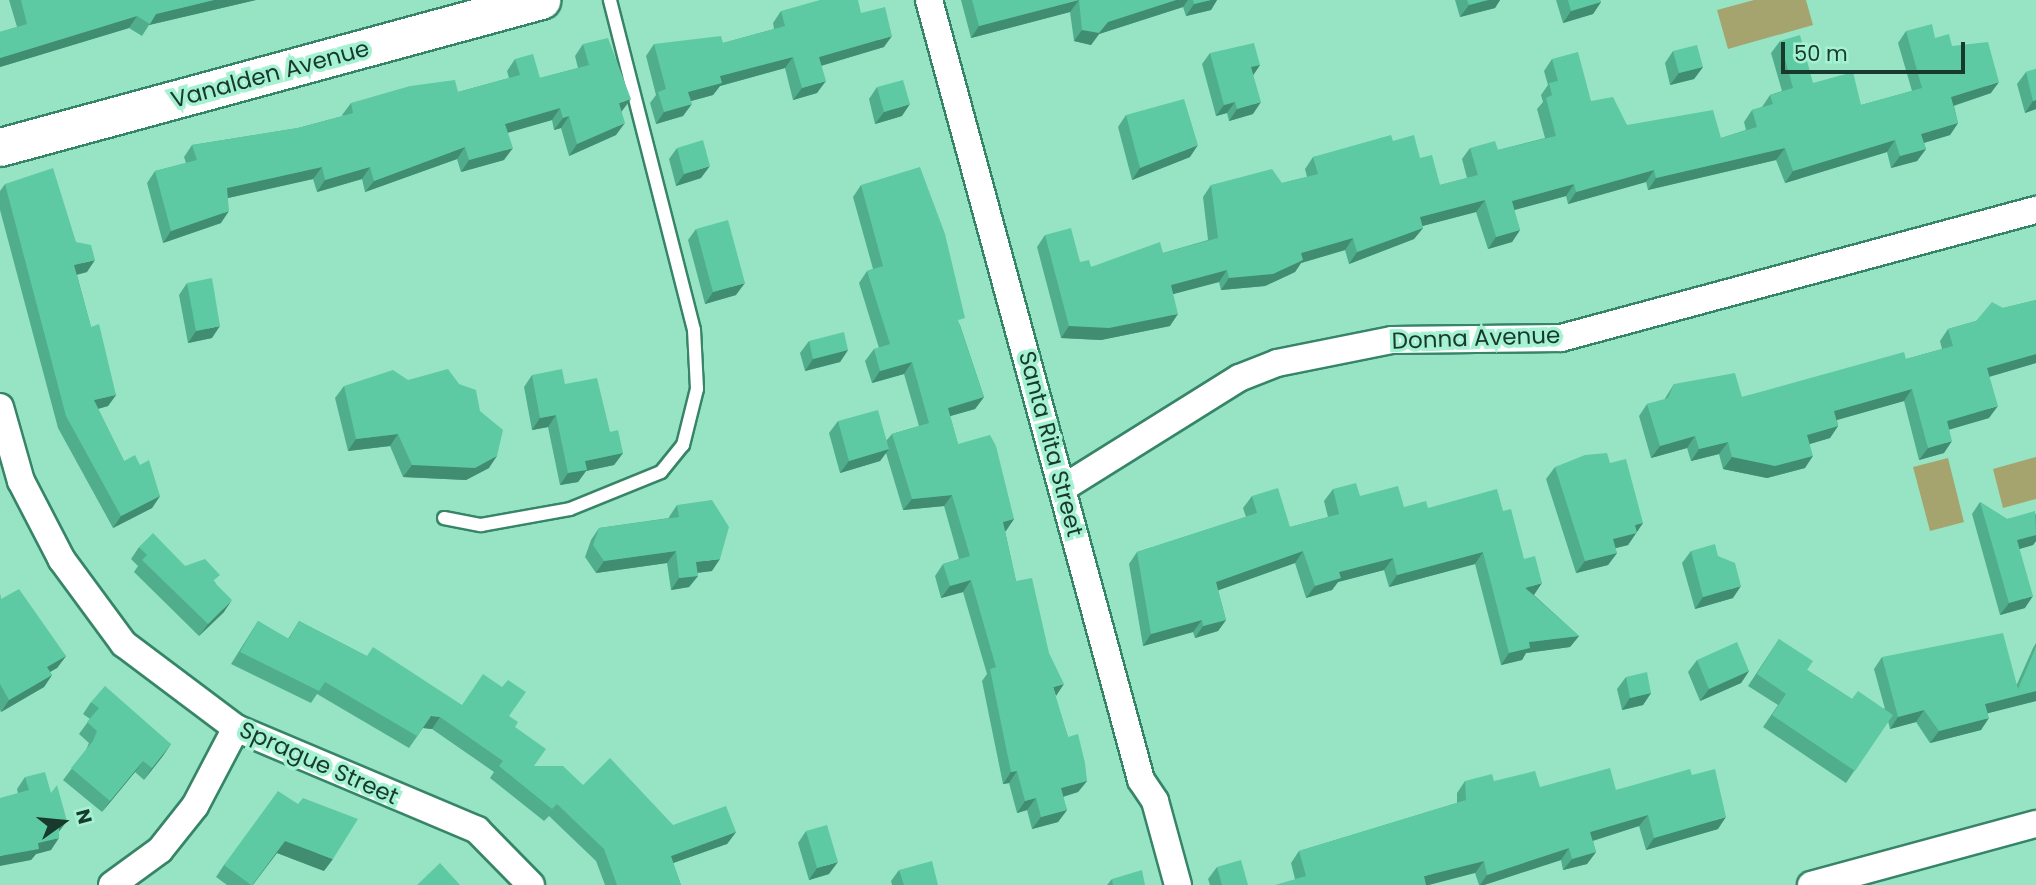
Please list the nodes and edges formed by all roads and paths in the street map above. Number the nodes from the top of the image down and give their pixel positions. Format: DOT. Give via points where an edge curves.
graph roads {
  1 [pos="541,0"];
  2 [pos="610,0"];
  3 [pos="929,0"];
  4 [pos="0,148"];
  5 [pos="2036,210"];
  6 [pos="0,407"];
  7 [pos="1063,488"];
  8 [pos="444,518"];
  9 [pos="236,728"];
  10 [pos="2036,824"];
  11 [pos="112,885"];
  12 [pos="531,885"];
  13 [pos="1178,885"];
  14 [pos="1811,885"];
  1 -- 4 [label="main road, Vanalden Avenue"];
  2 -- 8 [label="lane" via="694,330 697,389 683,445 661,472 570,509 481,525"];
  3 -- 7 [label="street, Santa Rita Street"];
  5 -- 7 [label="street, Donna Avenue" via="1560,338 1392,340 1277,363 1240,378"];
  6 -- 9 [label="street, Sprague Street" via="21,481 62,560 124,644"];
  7 -- 13 [label="street, Santa Rita Street" via="1141,780 1155,801"];
  9 -- 11 [label="street" via="195,806 160,850"];
  9 -- 12 [label="street, Sprague Street" via="477,830"];
  10 -- 14 [label="street"];
}
